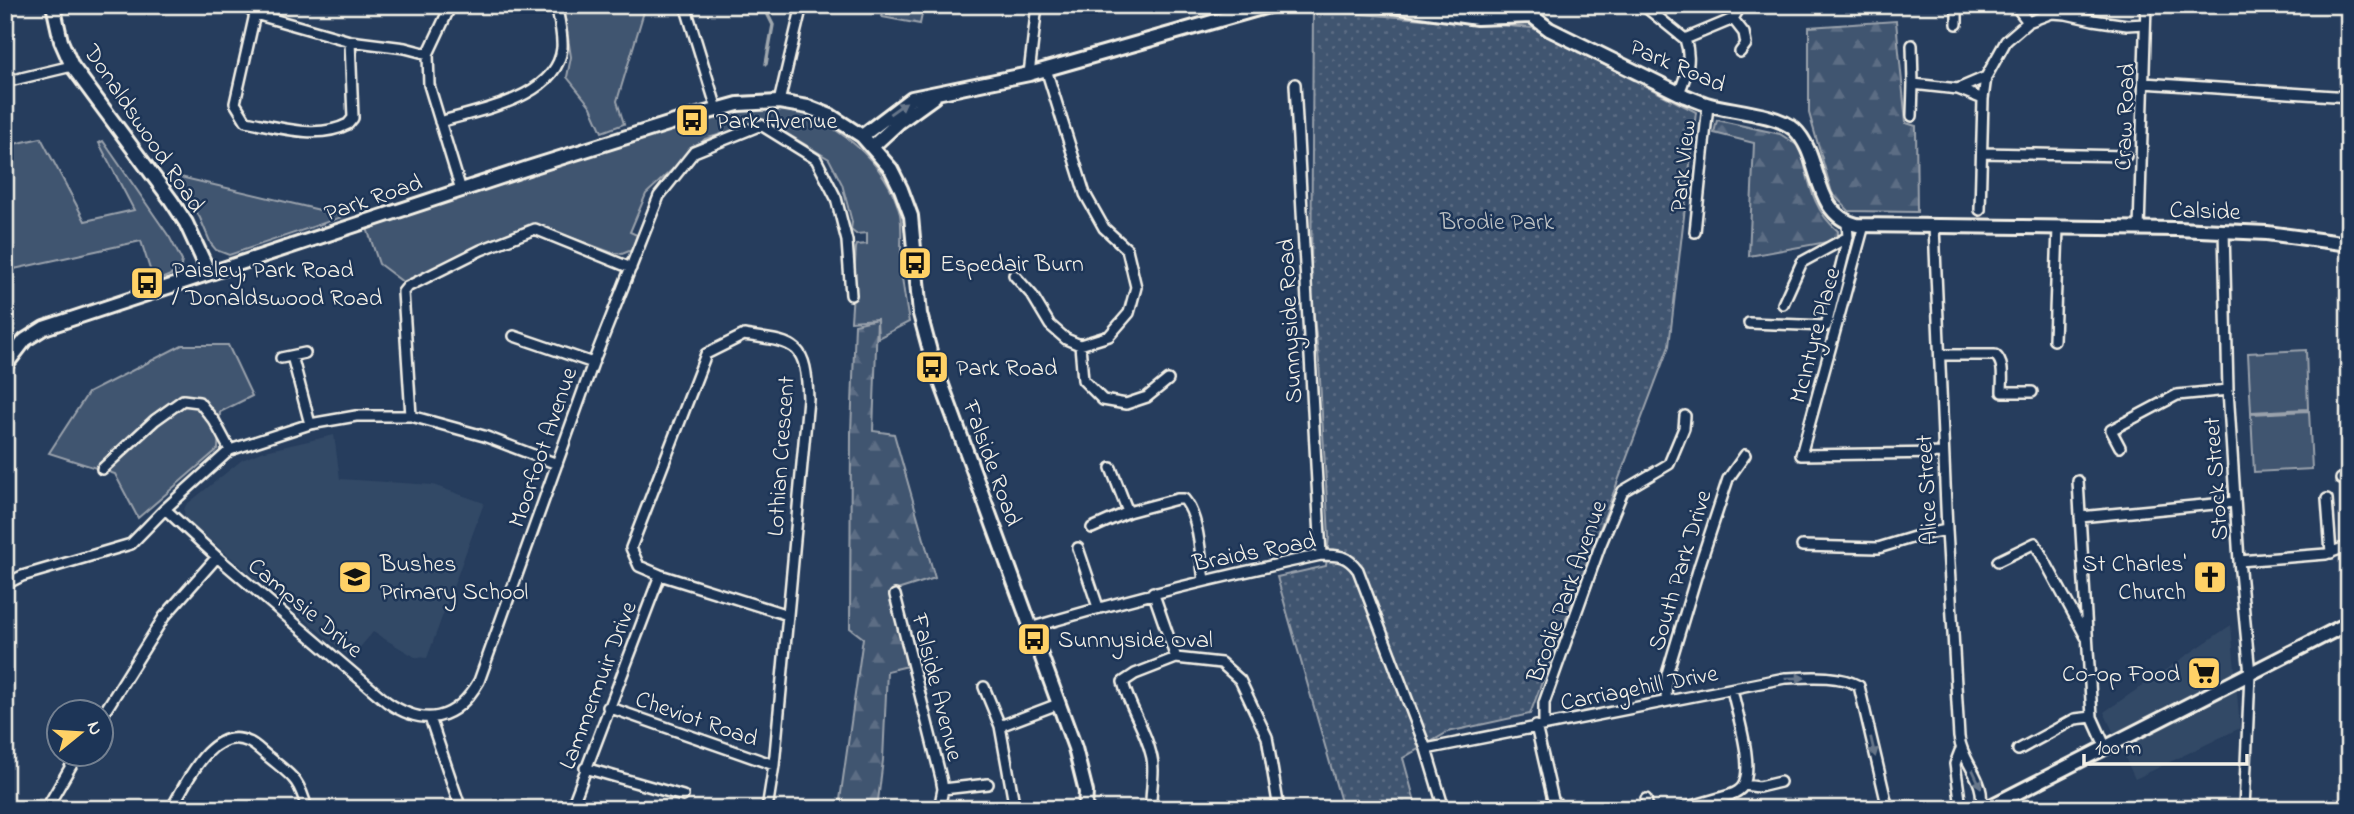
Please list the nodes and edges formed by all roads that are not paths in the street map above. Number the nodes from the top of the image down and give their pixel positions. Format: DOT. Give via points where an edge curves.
graph roads {
  1 [pos="53,5"];
  2 [pos="244,5"];
  3 [pos="451,5"];
  4 [pos="556,5"];
  5 [pos="685,5"];
  6 [pos="802,5"];
  7 [pos="1037,5"];
  8 [pos="1272,5"];
  9 [pos="1385,5"];
  10 [pos="1643,5"];
  11 [pos="1741,5"];
  12 [pos="1957,5"];
  13 [pos="2015,5"];
  14 [pos="2146,5"];
  15 [pos="1531,10"];
  16 [pos="255,14"];
  17 [pos="1734,19"];
  18 [pos="2028,22"];
  19 [pos="1957,24"];
  20 [pos="2145,24"];
  21 [pos="1685,40"];
  22 [pos="350,41"];
  23 [pos="1912,45"];
  24 [pos="1740,52"];
  25 [pos="428,54"];
  26 [pos="72,66"];
  27 [pos="1046,69"];
  28 [pos="1028,74"];
  29 [pos="1986,77"];
  30 [pos="5,82"];
  31 [pos="1295,83"];
  32 [pos="2144,83"];
  33 [pos="1913,84"];
  34 [pos="1958,89"];
  35 [pos="941,93"];
  36 [pos="1679,93"];
  37 [pos="2349,97"];
  38 [pos="1983,99"];
  39 [pos="779,102"];
  40 [pos="1708,105"];
  41 [pos="716,109"];
  42 [pos="1912,116"];
  43 [pos="440,122"];
  44 [pos="862,136"];
  45 [pos="873,146"];
  46 [pos="1982,153"];
  47 [pos="2126,156"];
  48 [pos="461,190"];
  49 [pos="1980,210"];
  50 [pos="1847,223"];
  51 [pos="1864,225"];
  52 [pos="1934,226"];
  53 [pos="2058,228"];
  54 [pos="2139,229"];
  55 [pos="2224,231"];
  56 [pos="1695,232"];
  57 [pos="1848,237"];
  58 [pos="2349,244"];
  59 [pos="631,268"];
  60 [pos="209,273"];
  61 [pos="1014,275"];
  62 [pos="851,295"];
  63 [pos="1783,304"];
  64 [pos="1749,323"];
  65 [pos="514,336"];
  66 [pos="2054,340"];
  67 [pos="1080,345"];
  68 [pos="305,353"];
  69 [pos="1940,355"];
  70 [pos="292,356"];
  71 [pos="281,358"];
  72 [pos="593,363"];
  73 [pos="5,366"];
  74 [pos="1168,380"];
  75 [pos="2228,390"];
  76 [pos="2032,392"];
  77 [pos="411,416"];
  78 [pos="1685,416"];
  79 [pos="310,424"];
  80 [pos="2120,447"];
  81 [pos="230,450"];
  82 [pos="1943,453"];
  83 [pos="1745,455"];
  84 [pos="557,464"];
  85 [pos="1111,468"];
  86 [pos="102,469"];
  87 [pos="2078,481"];
  88 [pos="2327,499"];
  89 [pos="2235,502"];
  90 [pos="165,509"];
  91 [pos="1128,512"];
  92 [pos="2080,517"];
  93 [pos="1092,528"];
  94 [pos="1947,530"];
  95 [pos="1802,546"];
  96 [pos="2349,546"];
  97 [pos="1078,548"];
  98 [pos="2331,553"];
  99 [pos="1321,555"];
  100 [pos="217,557"];
  101 [pos="1998,561"];
  102 [pos="2239,561"];
  103 [pos="660,575"];
  104 [pos="1204,580"];
  105 [pos="5,582"];
  106 [pos="1153,592"];
  107 [pos="895,595"];
  108 [pos="1098,607"];
  109 [pos="788,615"];
  110 [pos="2348,624"];
  111 [pos="1030,628"];
  112 [pos="2089,642"];
  113 [pos="1176,658"];
  114 [pos="2250,674"];
  115 [pos="984,687"];
  116 [pos="1732,689"];
  117 [pos="113,698"];
  118 [pos="1666,701"];
  119 [pos="1058,704"];
  120 [pos="608,707"];
  121 [pos="2092,717"];
  122 [pos="430,718"];
  123 [pos="1540,725"];
  124 [pos="1000,726"];
  125 [pos="2106,748"];
  126 [pos="1426,749"];
  127 [pos="2018,750"];
  128 [pos="1960,751"];
  129 [pos="774,765"];
  130 [pos="70,768"];
  131 [pos="585,768"];
  132 [pos="1780,782"];
  133 [pos="988,784"];
  134 [pos="1744,785"];
  135 [pos="943,789"];
  136 [pos="683,796"];
  137 [pos="1013,798"];
  138 [pos="2007,802"];
  139 [pos="46,809"];
  140 [pos="171,809"];
  141 [pos="307,809"];
  142 [pos="461,809"];
  143 [pos="571,809"];
  144 [pos="767,809"];
  145 [pos="939,809"];
  146 [pos="1085,809"];
  147 [pos="1151,809"];
  148 [pos="1279,809"];
  149 [pos="1444,809"];
  150 [pos="1562,809"];
  151 [pos="1681,809"];
  152 [pos="1888,809"];
  153 [pos="1967,809"];
  154 [pos="1983,809"];
  155 [pos="2244,809"];
  1 -- 26 [label="street, Donaldswood Road"];
  2 -- 16 [label="street"];
  3 -- 25 [label="street"];
  4 -- 43 [label="street" via="562,51 548,78 530,93"];
  5 -- 41 [label="street"];
  6 -- 39 [label="street"];
  7 -- 28 [label="street"];
  8 -- 27 [label="street"];
  9 -- 15 [label="street, Park Road" via="1477,18"];
  10 -- 21 [label="street"];
  11 -- 17 [label="street"];
  12 -- 19 [label="street"];
  13 -- 18 [label="street"];
  14 -- 20 [label="street, Craw Road"];
  15 -- 36 [label="street, Park Road" via="1549,29"];
  16 -- 22 [label="street"];
  16 -- 22 [label="street" via="236,103 246,121 309,132 348,124 353,118"];
  17 -- 21 [label="street"];
  17 -- 24 [label="street" via="1746,44"];
  18 -- 20 [label="street" via="2052,13"];
  18 -- 29 [label="street" via="2006,41"];
  20 -- 32 [label="street, Craw Road"];
  21 -- 36 [label="street" via="1688,70"];
  22 -- 25 [label="street"];
  23 -- 33 [label="street"];
  25 -- 43 [label="street" via="429,85"];
  26 -- 30 [label="street"];
  26 -- 60 [label="street, Donaldswood Road" via="171,200"];
  27 -- 28 [label="street"];
  27 -- 67 [label="street" via="1085,194 1104,228 1127,249 1136,287 1129,313 1110,336"];
  28 -- 35 [label="street"];
  29 -- 34 [label="street"];
  29 -- 38 [label="street"];
  31 -- 99 [label="street, Sunnyside Road"];
  32 -- 37 [label="street"];
  32 -- 54 [label="street, Craw Road"];
  33 -- 34 [label="street"];
  33 -- 42 [label="street"];
  34 -- 38 [label="street"];
  44 -- 35 [label="street, one-way" via="912,98"];
  35 -- 45 [label="street"];
  36 -- 40 [label="street, Park Road"];
  38 -- 46 [label="street"];
  39 -- 41 [label="street, Park Road"];
  39 -- 44 [label="street, Park Road" via="831,116"];
  40 -- 50 [label="street, Park Road" via="1774,119 1793,128 1806,144 1825,201"];
  40 -- 56 [label="street, Park View"];
  41 -- 48 [label="street, Park Road"];
  43 -- 48 [label="street"];
  44 -- 45 [label="street, Falside Road"];
  45 -- 111 [label="street, Falside Road" via="891,169 911,216 922,323 931,355"];
  46 -- 47 [label="street"];
  46 -- 49 [label="street"];
  48 -- 60 [label="street, Park Road"];
  50 -- 51 [label="street"];
  50 -- 57 [label="street"];
  51 -- 52 [label="street, Calside"];
  51 -- 82 [label="street, McIntyre Place" via="1801,455"];
  52 -- 53 [label="street, Calside"];
  52 -- 69 [label="street, Alice Street"];
  53 -- 54 [label="street, Calside"];
  53 -- 66 [label="street"];
  54 -- 55 [label="street, Calside"];
  55 -- 58 [label="street, Calside"];
  55 -- 75 [label="street, Stock Street"];
  57 -- 63 [label="street" via="1802,262"];
  57 -- 64 [label="street" via="1826,326"];
  59 -- 62 [label="street, Moorfoot Avenue" via="659,196 694,152 761,125 816,159 836,198 848,241"];
  59 -- 72 [label="street, Moorfoot Avenue"];
  59 -- 77 [label="street" via="535,229 407,287 403,292"];
  60 -- 73 [label="street, Park Road" via="44,328 25,340"];
  61 -- 67 [label="street" via="1050,325"];
  65 -- 72 [label="street, Moorfoot Avenue"];
  67 -- 74 [label="street" via="1083,380 1103,400 1126,404 1147,397"];
  68 -- 70 [label="street"];
  69 -- 76 [label="street" via="1995,355 2000,359 2002,392"];
  69 -- 82 [label="street, Alice Street"];
  70 -- 71 [label="street"];
  70 -- 79 [label="street"];
  72 -- 84 [label="street, Moorfoot Avenue"];
  75 -- 80 [label="street" via="2177,395 2163,401 2111,429"];
  75 -- 89 [label="street, Stock Street"];
  77 -- 79 [label="street" via="356,416"];
  77 -- 84 [label="street" via="484,436"];
  78 -- 123 [label="street, Brodie Park Avenue" via="1670,464 1623,491"];
  79 -- 81 [label="street"];
  81 -- 86 [label="street" via="198,402 183,401"];
  81 -- 90 [label="street"];
  82 -- 94 [label="street, Alice Street"];
  83 -- 118 [label="street, South Park Drive" via="1728,479 1699,567 1667,674"];
  84 -- 122 [label="street, Moorfoot Avenue" via="479,681 463,704"];
  85 -- 91 [label="street"];
  87 -- 92 [label="street"];
  88 -- 98 [label="street"];
  89 -- 92 [label="street"];
  89 -- 102 [label="street, Stock Street"];
  90 -- 100 [label="street, Campsie Drive"];
  90 -- 105 [label="street" via="131,544"];
  91 -- 93 [label="street"];
  91 -- 104 [label="street" via="1184,499 1195,527"];
  92 -- 112 [label="street"];
  94 -- 95 [label="street" via="1878,548"];
  94 -- 128 [label="street, Alice Street"];
  96 -- 98 [label="street"];
  97 -- 108 [label="street"];
  98 -- 102 [label="street"];
  99 -- 104 [label="street, Braids Road"];
  99 -- 126 [label="street, Braids Road" via="1340,555 1358,570"];
  100 -- 117 [label="street" via="164,617"];
  100 -- 122 [label="street, Campsie Drive" via="387,702 413,716"];
  101 -- 112 [label="street" via="2035,543"];
  102 -- 114 [label="street, Stock Street"];
  103 -- 109 [label="street, Lothian Crescent"];
  103 -- 109 [label="street, Lothian Crescent" via="639,566 631,548 706,354 744,335 781,341 803,355 808,399"];
  103 -- 120 [label="street, Lammermuir Drive"];
  104 -- 106 [label="street, Braids Road"];
  106 -- 108 [label="street, Braids Road"];
  106 -- 113 [label="street"];
  107 -- 135 [label="street, Falside Avenue"];
  108 -- 111 [label="street, Braids Road"];
  109 -- 129 [label="street"];
  110 -- 114 [label="street"];
  111 -- 119 [label="street, Falside Road"];
  112 -- 121 [label="street"];
  113 -- 147 [label="street" via="1123,682 1153,757"];
  113 -- 148 [label="street" via="1221,663 1240,680 1267,737"];
  114 -- 125 [label="street"];
  114 -- 155 [label="street, Stock Street"];
  115 -- 124 [label="street"];
  116 -- 118 [label="street, Carriagehill Drive"];
  116 -- 134 [label="street" via="1748,766"];
  116 -- 152 [label="street, Carriagehill Drive, one-way" via="1784,678 1820,677 1859,686"];
  118 -- 123 [label="street, Carriagehill Drive"];
  119 -- 124 [label="street"];
  119 -- 146 [label="street, Falside Road" via="1075,748 1086,792"];
  120 -- 129 [label="street, Cheviot Road"];
  120 -- 131 [label="street, Lammermuir Drive"];
  121 -- 125 [label="street"];
  121 -- 127 [label="street" via="2075,719"];
  122 -- 142 [label="street"];
  123 -- 126 [label="street, Carriagehill Drive"];
  123 -- 150 [label="street, Brodie Park Avenue" via="1553,800"];
  124 -- 137 [label="street"];
  125 -- 138 [label="street"];
  126 -- 149 [label="street, Braids Road"];
  128 -- 153 [label="street, Alice Street" via="1955,764 1961,807"];
  128 -- 154 [label="street, Alice Street, one-way" via="1984,795"];
  129 -- 144 [label="street"];
  130 -- 139 [label="street"];
  131 -- 136 [label="street"];
  131 -- 143 [label="street, Lammermuir Drive"];
  132 -- 134 [label="street"];
  133 -- 135 [label="street, Falside Avenue"];
  134 -- 151 [label="street" via="1738,792"];
  135 -- 145 [label="street, Falside Avenue"];
  138 -- 154 [label="street"];
  140 -- 141 [label="street" via="202,757 215,744 239,739 295,778"];
}
